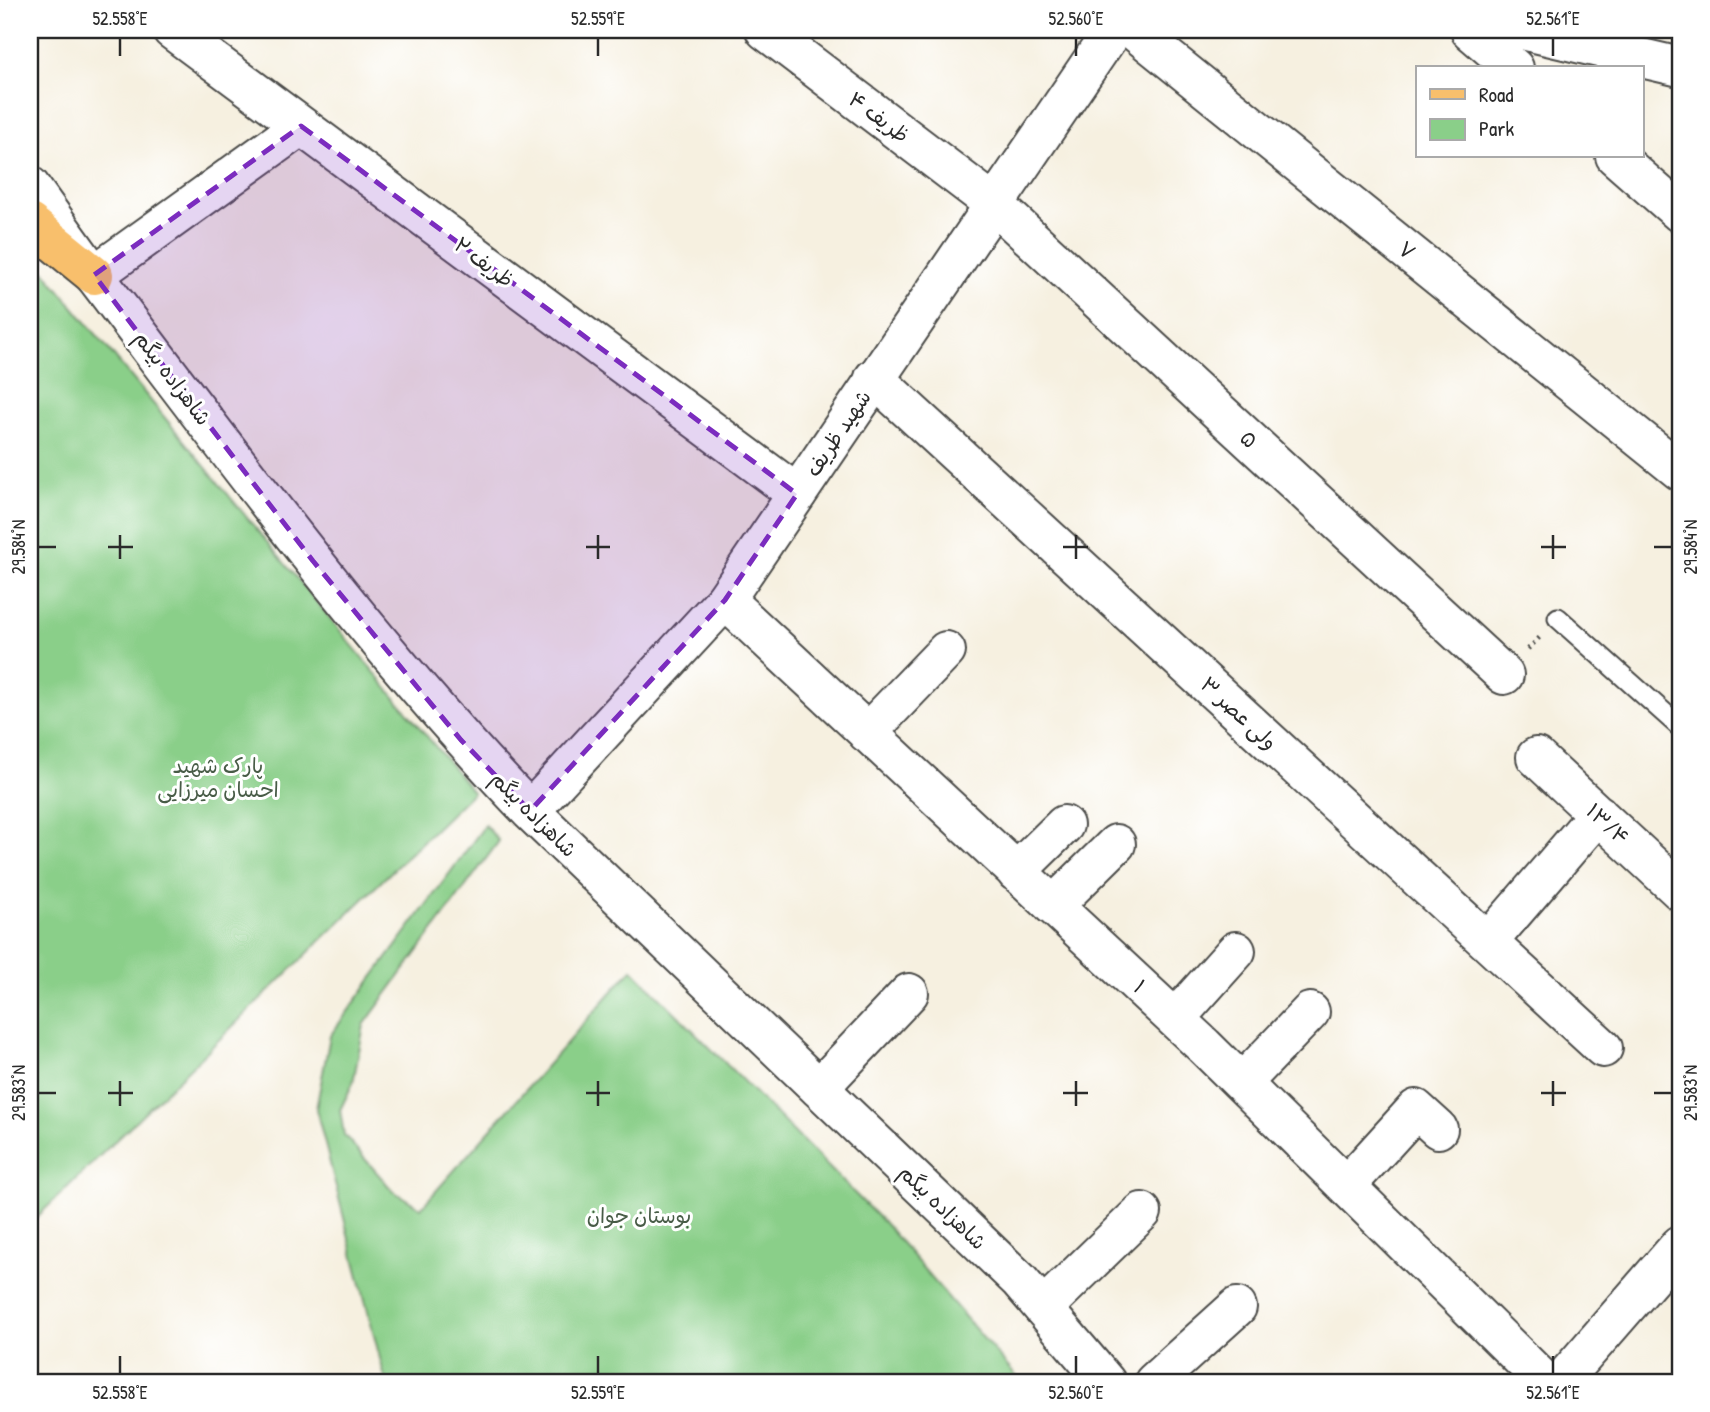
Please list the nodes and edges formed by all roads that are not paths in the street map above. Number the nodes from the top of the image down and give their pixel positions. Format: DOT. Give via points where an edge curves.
graph roads {
  1 [pos="172,30"];
  2 [pos="765,30"];
  3 [pos="1113,30"];
  4 [pos="1133,30"];
  5 [pos="1470,30"];
  6 [pos="1522,30"];
  7 [pos="1512,66"];
  8 [pos="1680,67"];
  9 [pos="301,126"];
  10 [pos="1617,158"];
  11 [pos="30,186"];
  12 [pos="994,204"];
  13 [pos="1680,213"];
  14 [pos="30,223"];
  15 [pos="93,275"];
  16 [pos="874,379"];
  17 [pos="1680,471"];
  18 [pos="797,494"];
  19 [pos="724,600"];
  20 [pos="1558,618"];
  21 [pos="946,651"];
  22 [pos="1504,675"];
  23 [pos="1680,727"];
  24 [pos="867,733"];
  25 [pos="1536,757"];
  26 [pos="530,811"];
  27 [pos="1598,814"];
  28 [pos="1064,825"];
  29 [pos="1116,844"];
  30 [pos="1016,872"];
  31 [pos="1680,891"];
  32 [pos="1053,906"];
  33 [pos="1488,942"];
  34 [pos="1236,951"];
  35 [pos="909,993"];
  36 [pos="1310,1012"];
  37 [pos="1175,1019"];
  38 [pos="1603,1048"];
  39 [pos="1242,1083"];
  40 [pos="819,1088"];
  41 [pos="1438,1129"];
  42 [pos="1346,1186"];
  43 [pos="1142,1212"];
  44 [pos="1677,1256"];
  45 [pos="1237,1307"];
  46 [pos="1043,1308"];
  47 [pos="1106,1382"];
  48 [pos="1154,1382"];
  49 [pos="1545,1382"];
  50 [pos="1561,1382"];
  1 -- 9 [label="street, ظریف ۲"];
  2 -- 12 [label="street, ظریف ۴"];
  3 -- 12 [label="street, شهید ظریف"];
  4 -- 17 [label="street, ۷"];
  5 -- 7 [label="street"];
  6 -- 8 [label="street"];
  9 -- 15 [label="street"];
  9 -- 18 [label="street, ظریف ۲"];
  10 -- 13 [label="street"];
  11 -- 15 [label="street, شاهزاده بیگم"];
  12 -- 16 [label="street, شهید ظریف"];
  12 -- 22 [label="street, ۵"];
  14 -- 15 [label="main road"];
  15 -- 26 [label="street, شاهزاده بیگم" via="313,561 461,740"];
  16 -- 18 [label="street, شهید ظریف"];
  16 -- 33 [label="street, ولی عصر ۳"];
  18 -- 19 [label="street, شهید ظریف"];
  19 -- 24 [label="street, ۱"];
  19 -- 26 [label="street, شهید ظریف"];
  20 -- 23 [label="lane"];
  21 -- 24 [label="street"];
  24 -- 30 [label="street, ۱"];
  25 -- 27 [label="street, ۱۳/۴"];
  26 -- 40 [label="street, شاهزاده بیگم"];
  27 -- 31 [label="street, ۱۳/۴"];
  27 -- 33 [label="street"];
  28 -- 30 [label="street"];
  29 -- 32 [label="street"];
  30 -- 32 [label="street, ۱"];
  32 -- 37 [label="street, ۱"];
  33 -- 38 [label="street, ولی عصر ۳"];
  34 -- 37 [label="street"];
  35 -- 40 [label="street"];
  36 -- 39 [label="street"];
  37 -- 39 [label="street, ۱"];
  39 -- 42 [label="street, ۱"];
  40 -- 46 [label="street, شاهزاده بیگم"];
  41 -- 42 [label="street" via="1416,1109"];
  42 -- 49 [label="street, ۱"];
  43 -- 46 [label="street"];
  44 -- 50 [label="street"];
  45 -- 48 [label="street"];
  46 -- 47 [label="street, شاهزاده بیگم"];
}
